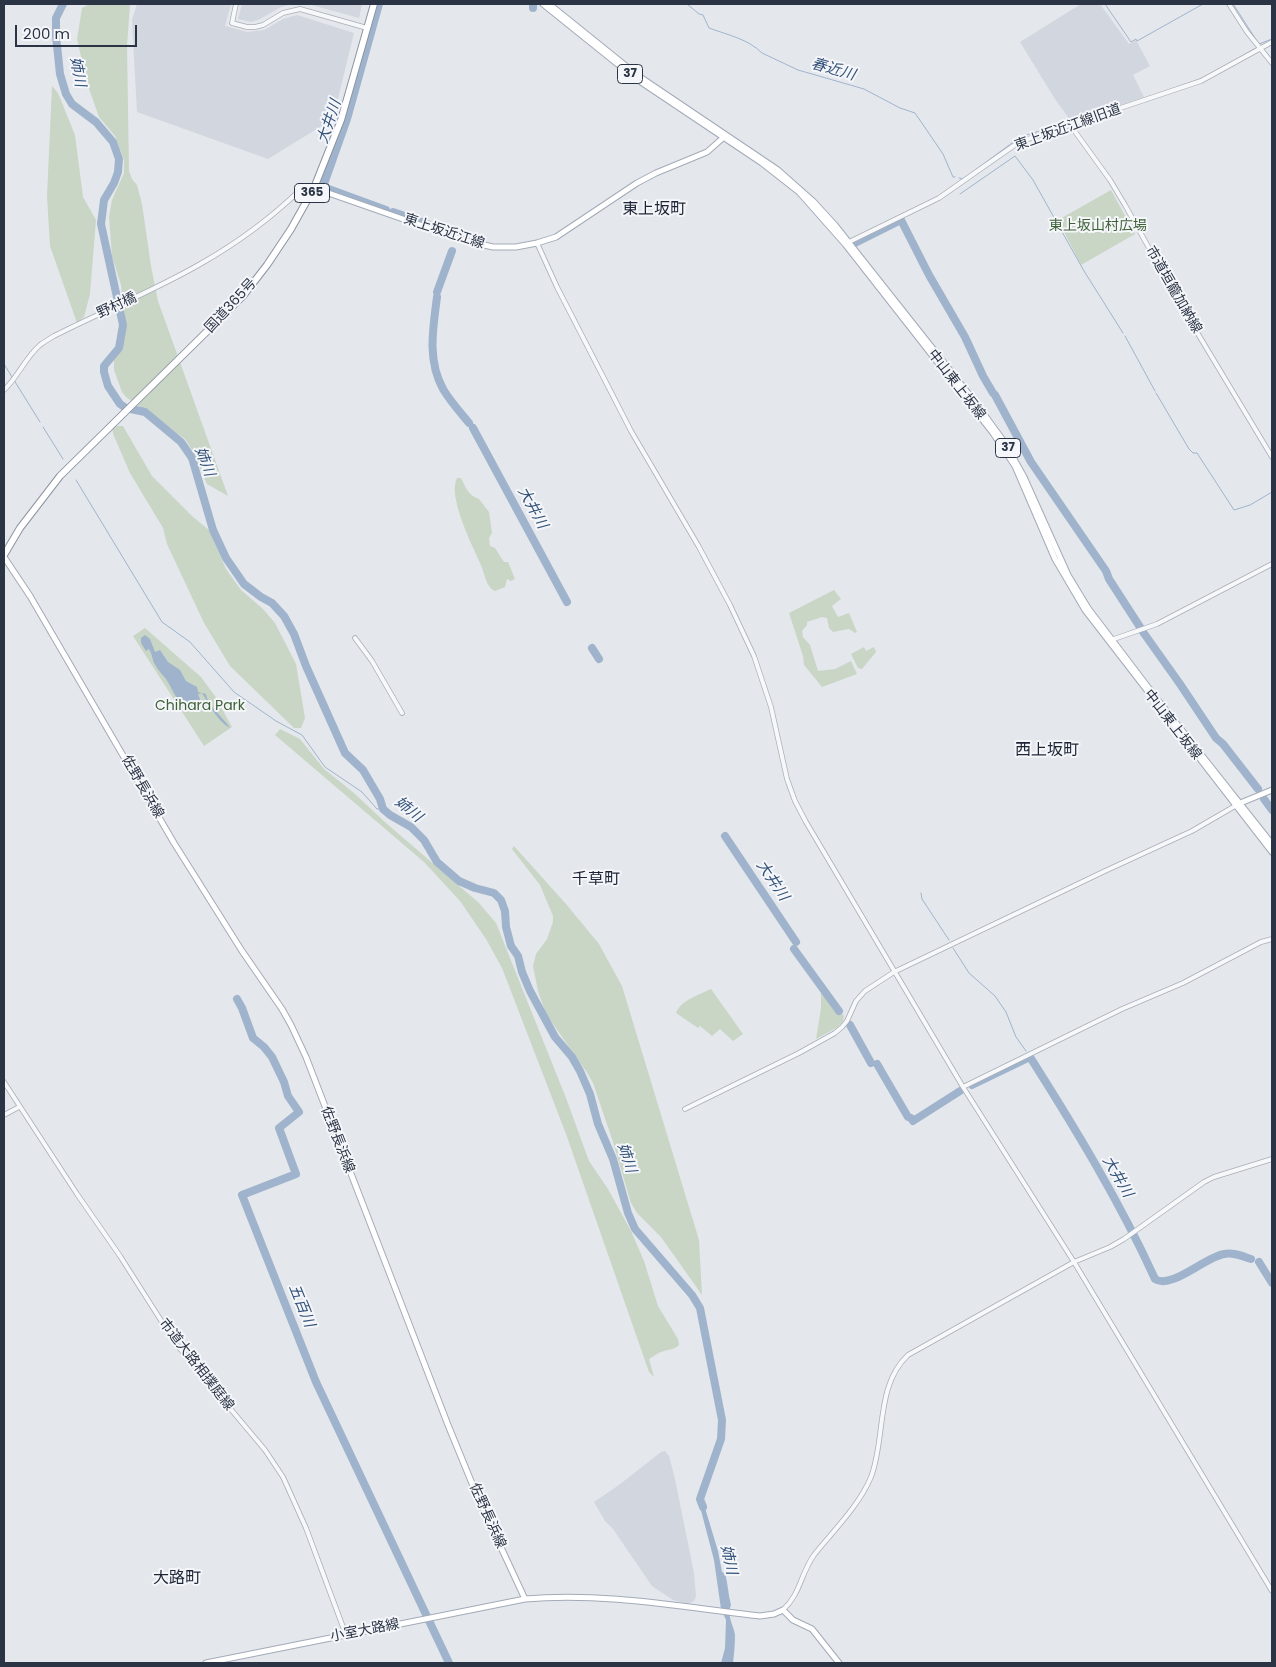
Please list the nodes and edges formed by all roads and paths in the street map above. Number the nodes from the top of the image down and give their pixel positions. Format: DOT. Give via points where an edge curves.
graph roads {
  1 [pos="236,4"];
  2 [pos="374,4"];
  3 [pos="543,4"];
  4 [pos="549,4"];
  5 [pos="1229,4"];
  6 [pos="367,28"];
  7 [pos="1272,42"];
  8 [pos="1260,49"];
  9 [pos="1272,63"];
  10 [pos="1070,126"];
  11 [pos="724,136"];
  12 [pos="314,188"];
  13 [pos="847,243"];
  14 [pos="537,244"];
  15 [pos="4,390"];
  16 [pos="1272,457"];
  17 [pos="4,556"];
  18 [pos="1272,564"];
  19 [pos="355,638"];
  20 [pos="1111,641"];
  21 [pos="402,713"];
  22 [pos="1272,790"];
  23 [pos="1237,804"];
  24 [pos="1272,844"];
  25 [pos="1272,852"];
  26 [pos="1272,939"];
  27 [pos="894,972"];
  28 [pos="4,1082"];
  29 [pos="963,1087"];
  30 [pos="19,1107"];
  31 [pos="685,1110"];
  32 [pos="4,1115"];
  33 [pos="1272,1158"];
  34 [pos="1074,1262"];
  35 [pos="1272,1591"];
  36 [pos="524,1599"];
  37 [pos="782,1610"];
  38 [pos="346,1635"];
  39 [pos="206,1663"];
  40 [pos="838,1663"];
  1 -- 6 [label="street" via="232,23 246,27 263,25 282,13 300,9"];
  2 -- 6 [label="highway, 国道365号 / 365"];
  3 -- 11 [label="main road, 中山東上坂線 / 37" via="635,78"];
  4 -- 11 [label="main road, 中山東上坂線 / 37" via="638,75"];
  5 -- 8 [label="street"];
  6 -- 12 [label="highway, 国道365号 / 365" via="341,120"];
  7 -- 8 [label="street, 東上坂近江線旧道"];
  8 -- 9 [label="street"];
  8 -- 10 [label="street, 東上坂近江線旧道" via="1201,81"];
  10 -- 13 [label="street, 東上坂近江線旧道" via="1019,142 939,198"];
  10 -- 16 [label="street, 市道垣籠加納線" via="1110,180"];
  11 -- 13 [label="main road, 中山東上坂線 / 37" via="778,170 802,190"];
  11 -- 14 [label="main road, 東上坂近江線" via="707,152 643,180 567,232"];
  12 -- 14 [label="main road, 東上坂近江線" via="466,241 492,247"];
  12 -- 15 [label="street, 野村橋" via="300,190 276,213 202,263 40,345"];
  12 -- 17 [label="highway, 国道365号 / 365" via="286,236 243,296 60,476 20,528"];
  13 -- 20 [label="main road, 中山東上坂線 / 37" via="1002,445 1065,577 1085,610"];
  14 -- 27 [label="street" via="631,431 730,605 764,683 786,779 795,800"];
  17 -- 36 [label="main road, 佐野長浜線" via="174,843 292,1025 451,1434"];
  18 -- 20 [label="street" via="1157,624"];
  19 -- 21 [label="street"];
  20 -- 23 [label="main road, 中山東上坂線 / 37"];
  22 -- 23 [label="main road"];
  23 -- 24 [label="main road, 中山東上坂線 / 37"];
  23 -- 25 [label="main road, 中山東上坂線 / 37"];
  23 -- 27 [label="street" via="1192,832"];
  26 -- 29 [label="street"];
  27 -- 29 [label="street"];
  27 -- 31 [label="street" via="865,991 856,1001 847,1021 834,1033"];
  28 -- 30 [label="street, 市道大路相撲庭線"];
  29 -- 34 [label="street"];
  30 -- 32 [label="street"];
  30 -- 38 [label="street, 市道大路相撲庭線" via="176,1344 265,1450 283,1478 306,1528"];
  33 -- 34 [label="street" via="1204,1182 1110,1247"];
  34 -- 35 [label="street"];
  34 -- 37 [label="street" via="917,1348 902,1360 888,1387 871,1477 857,1502 806,1565 795,1597"];
  36 -- 37 [label="main road" via="613,1598 760,1616"];
  36 -- 38 [label="main road, 小室大路線"];
  37 -- 40 [label="main road" via="793,1620 812,1629"];
  38 -- 39 [label="main road, 小室大路線"];
}
